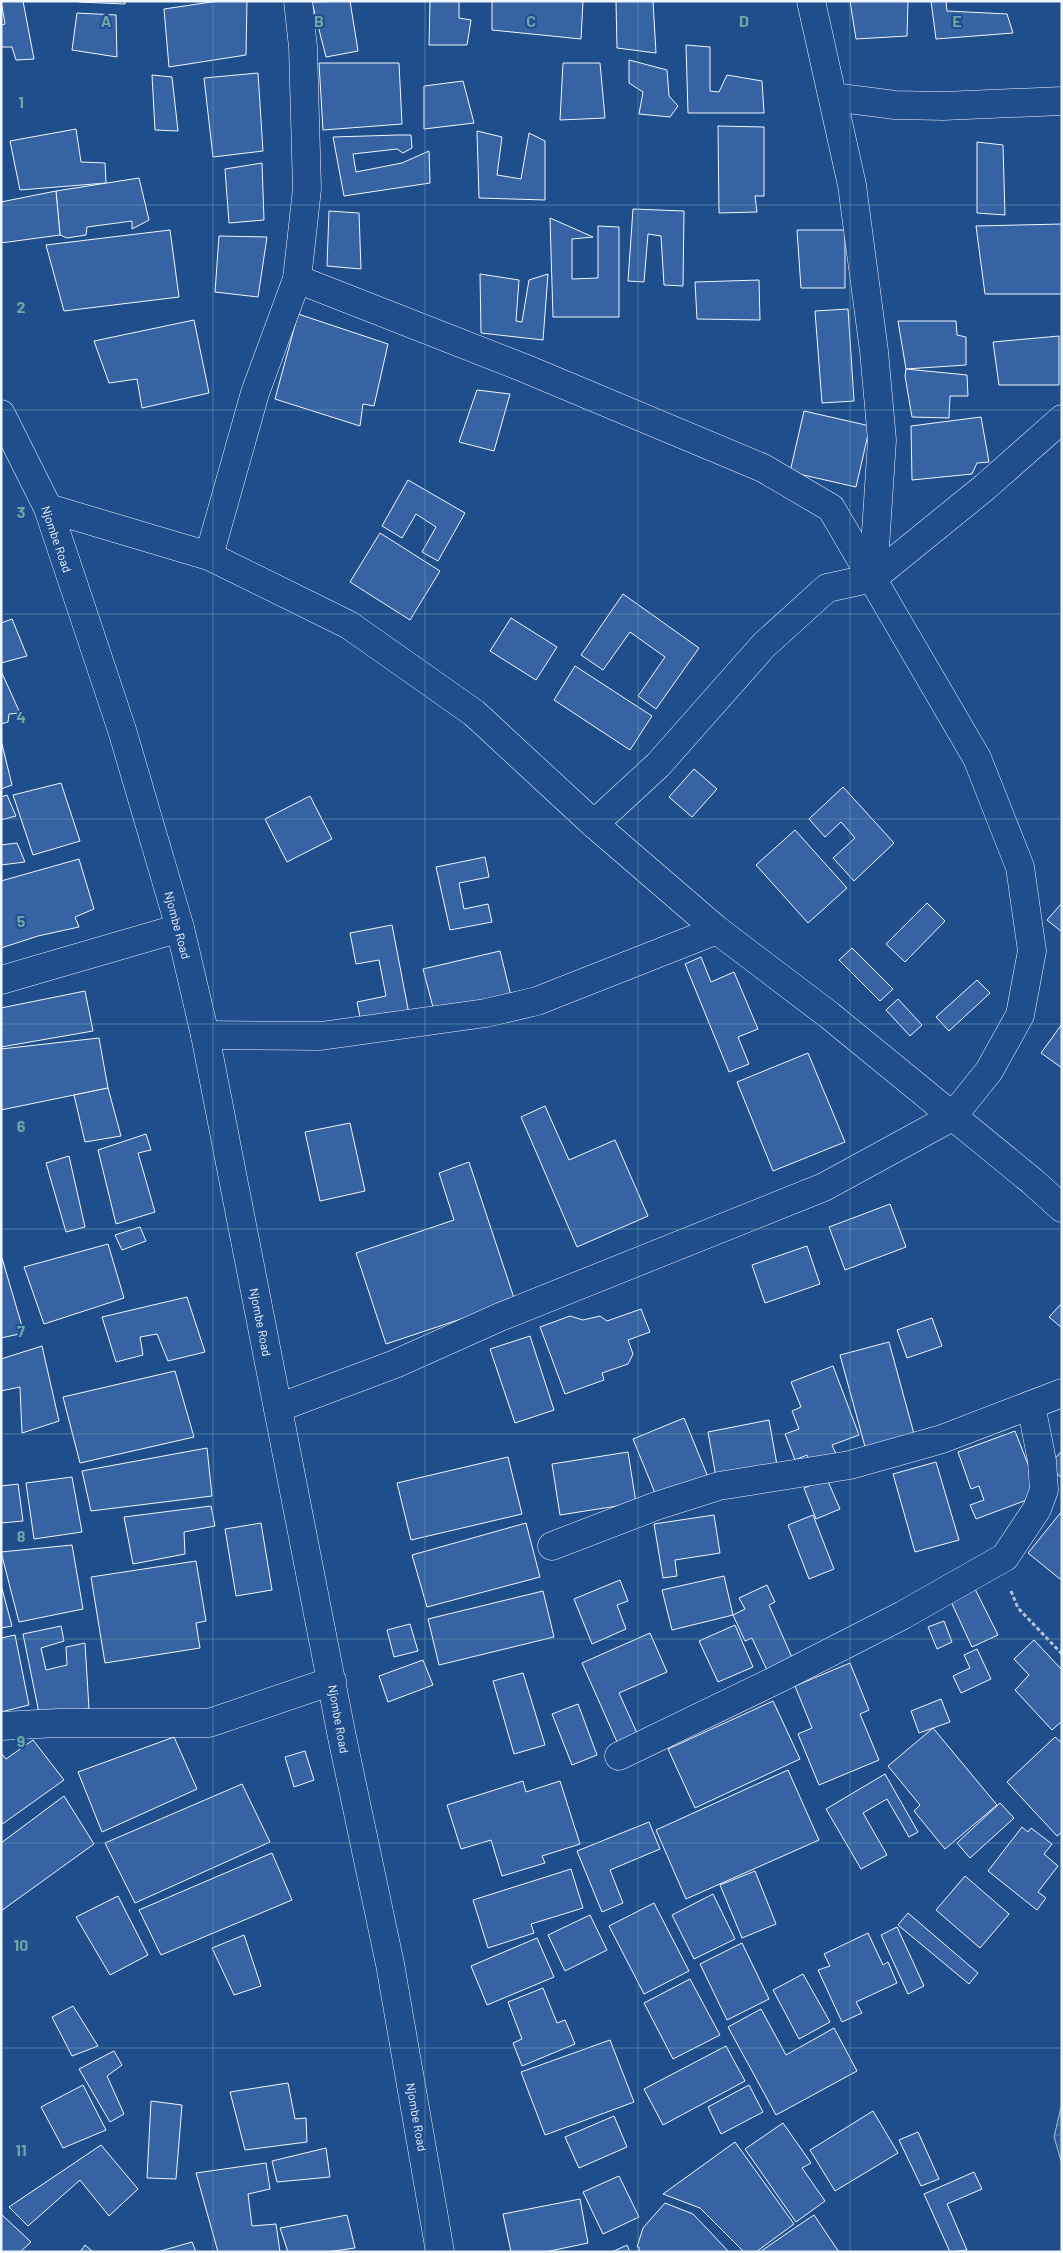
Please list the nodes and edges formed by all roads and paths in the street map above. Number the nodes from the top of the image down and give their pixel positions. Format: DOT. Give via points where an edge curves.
graph roads {
  1 [pos="298,1"];
  2 [pos="810,1"];
  3 [pos="833,97"];
  4 [pos="1062,101"];
  5 [pos="297,279"];
  6 [pos="1,414"];
  7 [pos="1062,419"];
  8 [pos="48,508"];
  9 [pos="210,556"];
  10 [pos="873,578"];
  11 [pos="594,824"];
  12 [pos="180,928"];
  13 [pos="717,930"];
  14 [pos="1,980"];
  15 [pos="205,1036"];
  16 [pos="952,1118"];
  17 [pos="1062,1208"];
  18 [pos="1062,1393"];
  19 [pos="1031,1405"];
  20 [pos="278,1408"];
  21 [pos="552,1546"];
  22 [pos="1005,1557"];
  23 [pos="1062,1654"];
  24 [pos="332,1681"];
  25 [pos="1,1726"];
  26 [pos="619,1756"];
  27 [pos="440,2252"];
  1 -- 5 [label="main road" via="303,47 307,189"];
  2 -- 3 [label="main road"];
  3 -- 4 [label="main road" via="895,105 943,106"];
  3 -- 10 [label="main road" via="863,258 882,440"];
  5 -- 9 [label="main road" via="255,393"];
  5 -- 10 [label="main road" via="524,368 763,468 831,508"];
  6 -- 8 [label="main road, Njombe Road"];
  7 -- 10 [label="main road"];
  8 -- 9 [label="main road"];
  8 -- 12 [label="main road, Njombe Road" via="122,730"];
  9 -- 11 [label="main road" via="356,630 474,713"];
  10 -- 11 [label="main road" via="827,588 764,645 658,765"];
  10 -- 16 [label="main road" via="977,758 1020,867 1032,950 1020,1015 989,1071"];
  11 -- 13 [label="main road"];
  12 -- 14 [label="main road"];
  12 -- 15 [label="main road, Njombe Road"];
  13 -- 15 [label="main road" via="537,1001 486,1013 321,1036"];
  13 -- 16 [label="main road" via="829,1015"];
  15 -- 20 [label="main road, Njombe Road"];
  16 -- 17 [label="main road"];
  16 -- 20 [label="main road" via="824,1186 500,1317 395,1364"];
  18 -- 19 [label="main road"];
  19 -- 21 [label="main road" via="942,1439 850,1465 719,1486"];
  19 -- 22 [label="main road" via="1044,1490 1037,1509"];
  20 -- 24 [label="main road, Njombe Road"];
  22 -- 23 [label="path" via="1005,1573 1018,1608"];
  22 -- 26 [label="main road" via="894,1620"];
  24 -- 25 [label="main road" via="209,1723"];
  24 -- 27 [label="main road, Njombe Road" via="390,1964"];
}
